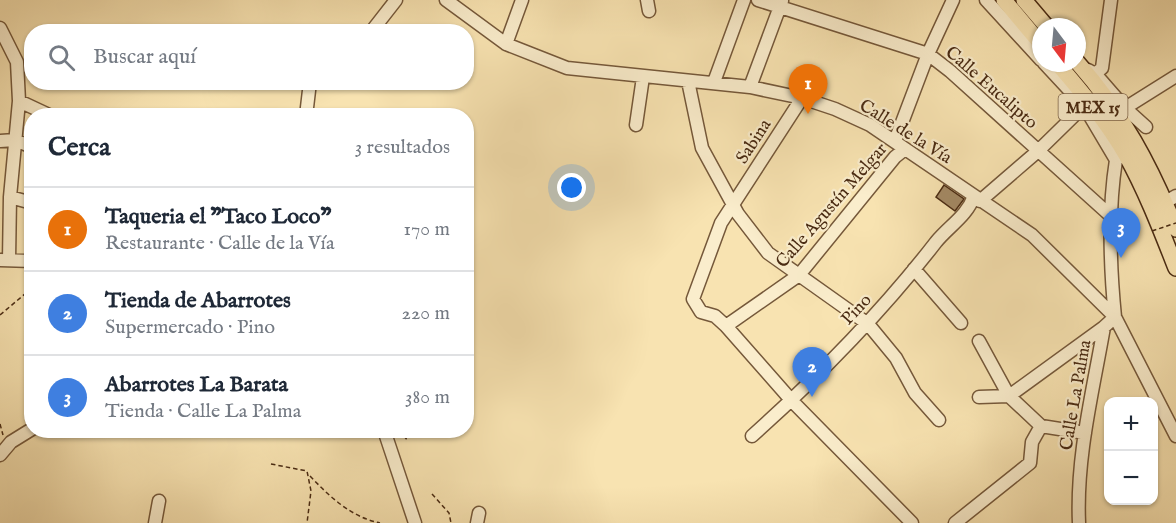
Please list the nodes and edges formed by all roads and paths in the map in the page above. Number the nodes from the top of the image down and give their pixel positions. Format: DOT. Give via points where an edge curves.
graph roads {
  1 [pos="396,0"];
  2 [pos="446,0"];
  3 [pos="522,0"];
  4 [pos="744,0"];
  5 [pos="758,0"];
  6 [pos="953,0"];
  7 [pos="986,0"];
  8 [pos="1004,0"];
  9 [pos="1024,0"];
  10 [pos="1111,0"];
  11 [pos="781,4"];
  12 [pos="1039,18"];
  13 [pos="377,24"];
  14 [pos="0,28"];
  15 [pos="1032,33"];
  16 [pos="506,44"];
  17 [pos="1032,50"];
  18 [pos="928,54"];
  19 [pos="1086,68"];
  20 [pos="1086,69"];
  21 [pos="1086,69"];
  22 [pos="1052,72"];
  23 [pos="1065,72"];
  24 [pos="1176,76"];
  25 [pos="643,77"];
  26 [pos="688,81"];
  27 [pos="714,82"];
  28 [pos="750,87"];
  29 [pos="309,90"];
  30 [pos="802,98"];
  31 [pos="19,100"];
  32 [pos="1084,106"];
  33 [pos="35,108"];
  34 [pos="307,108"];
  35 [pos="1125,108"];
  36 [pos="636,125"];
  37 [pos="1146,128"];
  38 [pos="15,140"];
  39 [pos="0,141"];
  40 [pos="895,141"];
  41 [pos="24,144"];
  42 [pos="1139,146"];
  43 [pos="905,149"];
  44 [pos="1038,152"];
  45 [pos="1121,157"];
  46 [pos="10,197"];
  47 [pos="977,199"];
  48 [pos="24,201"];
  49 [pos="1165,203"];
  50 [pos="735,204"];
  51 [pos="1112,218"];
  52 [pos="1176,223"];
  53 [pos="1176,229"];
  54 [pos="1152,231"];
  55 [pos="5,260"];
  56 [pos="24,261"];
  57 [pos="914,268"];
  58 [pos="1176,268"];
  59 [pos="798,275"];
  60 [pos="24,295"];
  61 [pos="0,315"];
  62 [pos="1115,317"];
  63 [pos="961,323"];
  64 [pos="868,324"];
  65 [pos="726,326"];
  66 [pos="1104,327"];
  67 [pos="979,341"];
  68 [pos="1009,396"];
  69 [pos="980,397"];
  70 [pos="792,401"];
  71 [pos="939,420"];
  72 [pos="1041,426"];
  73 [pos="1085,433"];
  74 [pos="24,434"];
  75 [pos="752,436"];
  76 [pos="1176,436"];
  77 [pos="387,438"];
  78 [pos="406,438"];
  79 [pos="408,441"];
  80 [pos="0,455"];
  81 [pos="271,464"];
  82 [pos="308,475"];
  83 [pos="432,494"];
  84 [pos="159,501"];
  85 [pos="155,523"];
  86 [pos="307,523"];
  87 [pos="380,523"];
  88 [pos="415,523"];
  89 [pos="451,523"];
  90 [pos="912,523"];
  91 [pos="954,523"];
  92 [pos="1079,523"];
  1 -- 13 [label="street"];
  2 -- 16 [label="street, Calle de la Vía"];
  3 -- 16 [label="street"];
  4 -- 27 [label="street"];
  5 -- 11 [label="street, Calle Eucalipto"];
  6 -- 18 [label="street"];
  7 -- 17 [label="street"];
  8 -- 15 [label="main road"];
  9 -- 12 [label="main road"];
  10 -- 19 [label="street" via="1102,68"];
  11 -- 18 [label="street, Calle Eucalipto"];
  11 -- 28 [label="street"];
  14 -- 31 [label="street" via="17,62"];
  16 -- 25 [label="street, Calle de la Vía" via="567,68"];
  18 -- 40 [label="street"];
  18 -- 44 [label="street, Calle Eucalipto"];
  20 -- 35 [label="street"];
  21 -- 42 [label="main road, MEX 15"];
  22 -- 32 [label="street"];
  23 -- 45 [label="main road, MEX 15" via="1085,96"];
  24 -- 35 [label="street"];
  25 -- 26 [label="street, Calle de la Vía"];
  25 -- 36 [label="street"];
  26 -- 27 [label="street, Calle de la Vía"];
  26 -- 50 [label="street" via="702,148"];
  27 -- 28 [label="street, Calle de la Vía"];
  28 -- 30 [label="street, Calle de la Vía"];
  29 -- 34 [label="street"];
  30 -- 40 [label="street, Calle de la Vía" via="844,113"];
  30 -- 50 [label="street, Sabina"];
  31 -- 33 [label="street"];
  31 -- 38 [label="street"];
  32 -- 44 [label="street, Pino"];
  32 -- 45 [label="street"];
  35 -- 37 [label="street"];
  38 -- 39 [label="street"];
  38 -- 41 [label="street"];
  38 -- 46 [label="street"];
  40 -- 43 [label="street, Calle de la Vía"];
  42 -- 45 [label="street"];
  42 -- 49 [label="main road, MEX 15"];
  43 -- 47 [label="street, Calle de la Vía"];
  43 -- 59 [label="street, Calle Agustín Melgar"];
  44 -- 47 [label="street, Pino"];
  44 -- 51 [label="street, Calle Eucalipto"];
  45 -- 49 [label="main road, MEX 15"];
  45 -- 51 [label="street"];
  46 -- 48 [label="street"];
  46 -- 55 [label="street"];
  47 -- 57 [label="street, Pino"];
  47 -- 62 [label="street, Calle de la Vía" via="1032,235"];
  49 -- 53 [label="main road, MEX 15"];
  49 -- 58 [label="main road, MEX 15"];
  50 -- 59 [label="street" via="738,214 768,253"];
  50 -- 65 [label="street, Sabina" via="721,223 693,299 700,312 715,316"];
  51 -- 62 [label="street"];
  52 -- 54 [label="path, bridge"];
  55 -- 56 [label="street"];
  57 -- 63 [label="street"];
  57 -- 64 [label="street, Pino"];
  59 -- 64 [label="street"];
  59 -- 65 [label="street, Calle Agustín Melgar"];
  60 -- 61 [label="path"];
  62 -- 66 [label="street, Calle La Palma"];
  62 -- 76 [label="street, Calle de la Vía"];
  64 -- 70 [label="street, Pino"];
  64 -- 71 [label="street" via="896,358 915,393"];
  65 -- 70 [label="street"];
  66 -- 68 [label="street"];
  66 -- 73 [label="street, Calle La Palma"];
  67 -- 68 [label="street"];
  68 -- 69 [label="street"];
  68 -- 72 [label="street"];
  70 -- 75 [label="street, Pino"];
  70 -- 90 [label="street"];
  72 -- 73 [label="street"];
  72 -- 91 [label="street" via="1032,442 1030,463"];
  73 -- 92 [label="street, Calle La Palma"];
  74 -- 80 [label="street"];
  77 -- 88 [label="street"];
  78 -- 79 [label="path"];
  81 -- 82 [label="path" via="307,471"];
  82 -- 86 [label="path" via="311,491"];
  82 -- 87 [label="path" via="341,506"];
  83 -- 89 [label="path" via="449,513"];
  84 -- 85 [label="street"];
}
